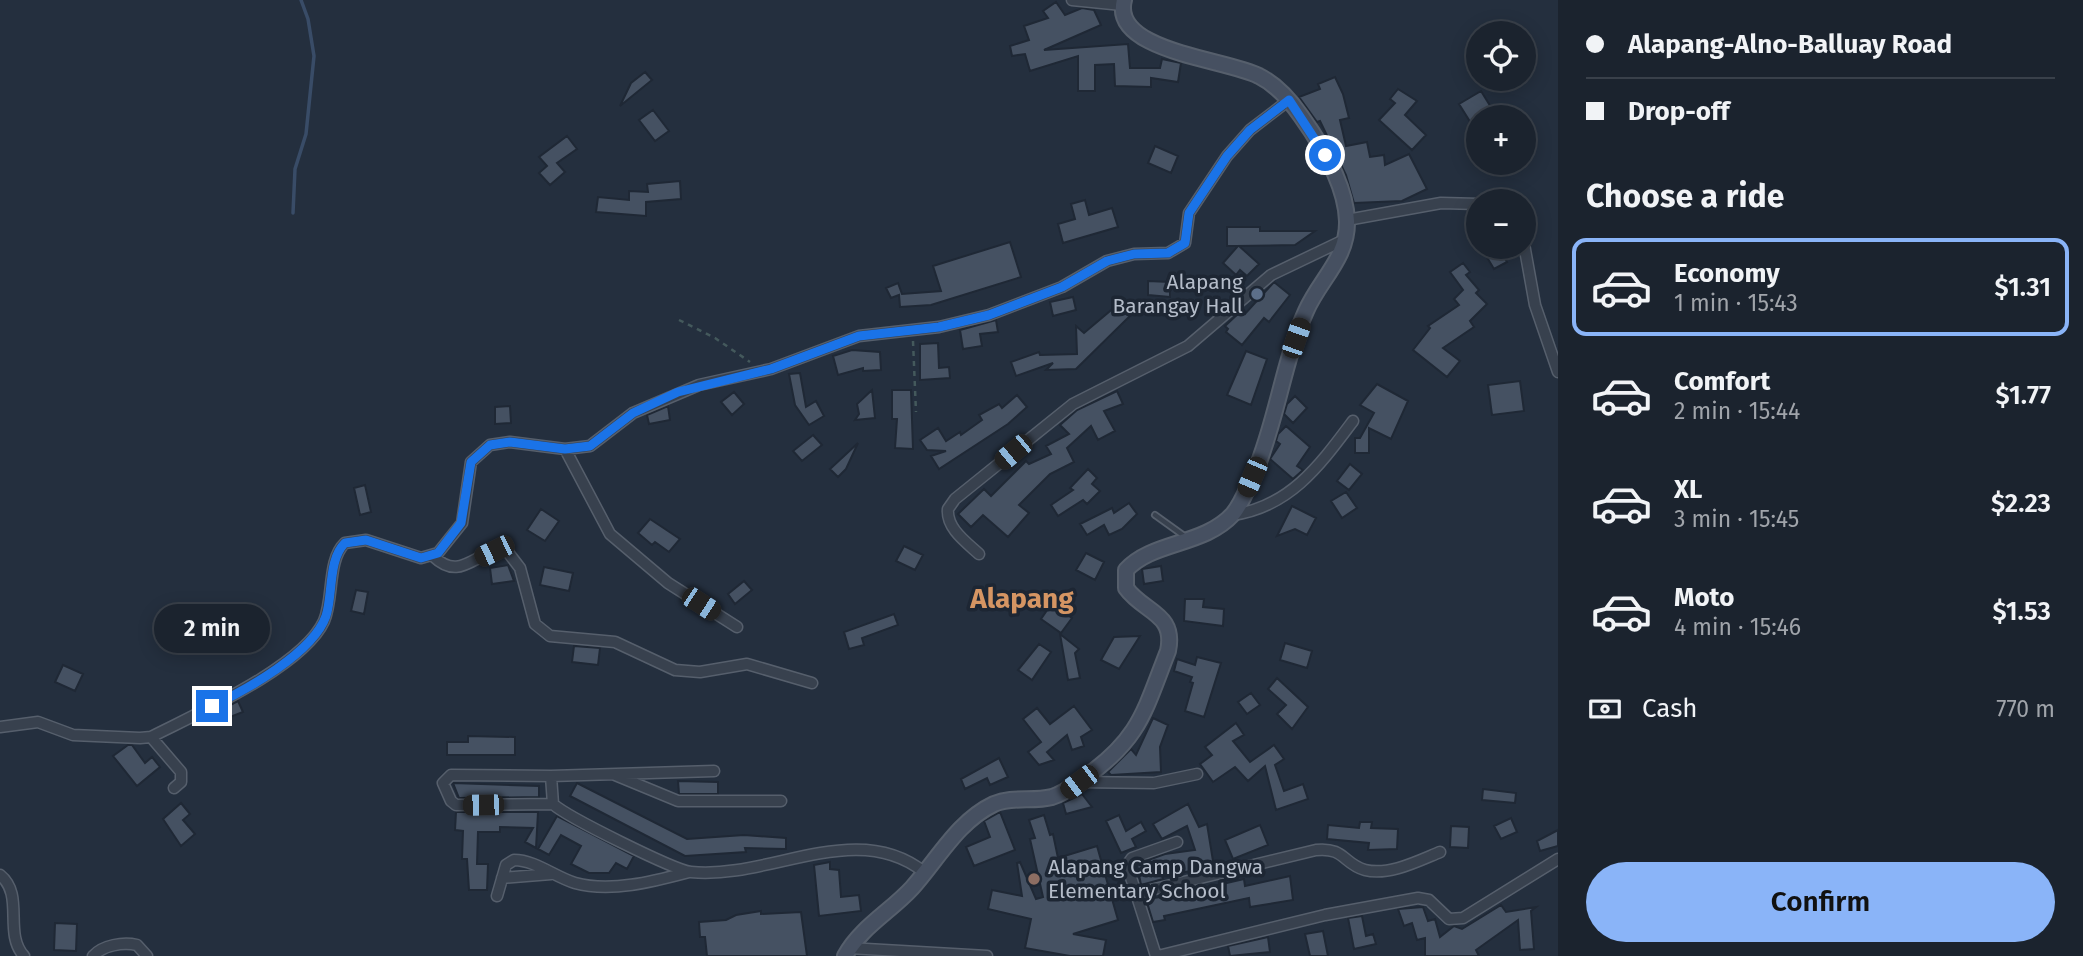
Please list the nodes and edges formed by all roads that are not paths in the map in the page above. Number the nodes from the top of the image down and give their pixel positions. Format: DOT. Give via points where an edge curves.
graph roads {
  1 [pos="1072,0"];
  2 [pos="1123,2"];
  3 [pos="1289,100"];
  4 [pos="1466,204"];
  5 [pos="1347,220"];
  6 [pos="1346,239"];
  7 [pos="1527,259"];
  8 [pos="1558,372"];
  9 [pos="1353,421"];
  10 [pos="565,449"];
  11 [pos="1155,515"];
  12 [pos="1231,515"];
  13 [pos="1191,540"];
  14 [pos="979,554"];
  15 [pos="433,556"];
  16 [pos="737,627"];
  17 [pos="812,683"];
  18 [pos="0,727"];
  19 [pos="150,737"];
  20 [pos="714,771"];
  21 [pos="1198,774"];
  22 [pos="615,775"];
  23 [pos="551,776"];
  24 [pos="1079,782"];
  25 [pos="174,788"];
  26 [pos="781,801"];
  27 [pos="553,804"];
  28 [pos="1177,842"];
  29 [pos="1440,852"];
  30 [pos="1558,859"];
  31 [pos="690,872"];
  32 [pos="924,872"];
  33 [pos="0,874"];
  34 [pos="552,874"];
  35 [pos="502,878"];
  36 [pos="1134,894"];
  37 [pos="497,896"];
  38 [pos="847,952"];
  39 [pos="24,956"];
  40 [pos="93,956"];
  41 [pos="147,956"];
  42 [pos="987,956"];
  43 [pos="1157,956"];
  1 -- 2 [label="street"];
  2 -- 3 [label="main road" via="1126,22 1141,38 1259,76"];
  3 -- 5 [label="main road" via="1325,155"];
  3 -- 10 [label="street" via="1250,130 1227,156 1189,213 1182,247 1168,253 1119,257 1009,309 946,326 859,336 760,372 699,385 624,418 590,446"];
  4 -- 5 [label="street" via="1428,204"];
  5 -- 6 [label="main road"];
  6 -- 12 [label="main road" via="1302,320 1265,446 1246,493"];
  6 -- 14 [label="street" via="1271,275 1188,346 1073,404 956,499 948,509 948,519"];
  7 -- 8 [label="street" via="1535,304"];
  9 -- 12 [label="street" via="1292,491 1266,508"];
  10 -- 15 [label="street" via="510,442 481,450 471,462 461,523"];
  10 -- 16 [label="street" via="610,534 668,583"];
  11 -- 13 [label="lane"];
  12 -- 13 [label="main road"];
  13 -- 24 [label="main road" via="1141,558 1126,570 1124,582 1129,593 1166,624 1168,651 1130,739"];
  15 -- 17 [label="street" via="441,564 456,567 494,551 507,551 520,568 535,624 550,635 615,642 675,670 700,672 747,664"];
  15 -- 19 [label="street" via="414,557 366,540 345,543 338,554 323,622 303,648 225,700"];
  18 -- 19 [label="street" via="38,722 73,735 126,740"];
  19 -- 25 [label="street" via="181,772 182,779"];
  20 -- 22 [label="street"];
  21 -- 24 [label="street" via="1154,783"];
  22 -- 23 [label="street"];
  22 -- 26 [label="street" via="678,801"];
  23 -- 27 [label="street"];
  23 -- 27 [label="street" via="451,775 443,783 456,805"];
  24 -- 32 [label="main road" via="1050,798 1005,800 983,810"];
  27 -- 31 [label="street" via="577,820"];
  28 -- 36 [label="street" via="1128,861"];
  29 -- 36 [label="street" via="1404,866 1373,870 1357,866 1335,849 1316,850"];
  30 -- 43 [label="street" via="1463,918 1449,919 1429,900 1418,898 1325,915"];
  31 -- 32 [label="street" via="771,866 839,850 873,850 900,856"];
  31 -- 34 [label="street" via="598,887"];
  32 -- 38 [label="main road"];
  33 -- 39 [label="street" via="10,888 15,942"];
  34 -- 35 [label="street"];
  34 -- 35 [label="street" via="514,860 506,865"];
  35 -- 37 [label="street"];
  36 -- 43 [label="street"];
  38 -- 42 [label="street"];
  40 -- 41 [label="street" via="105,948 132,944 143,948"];
}
